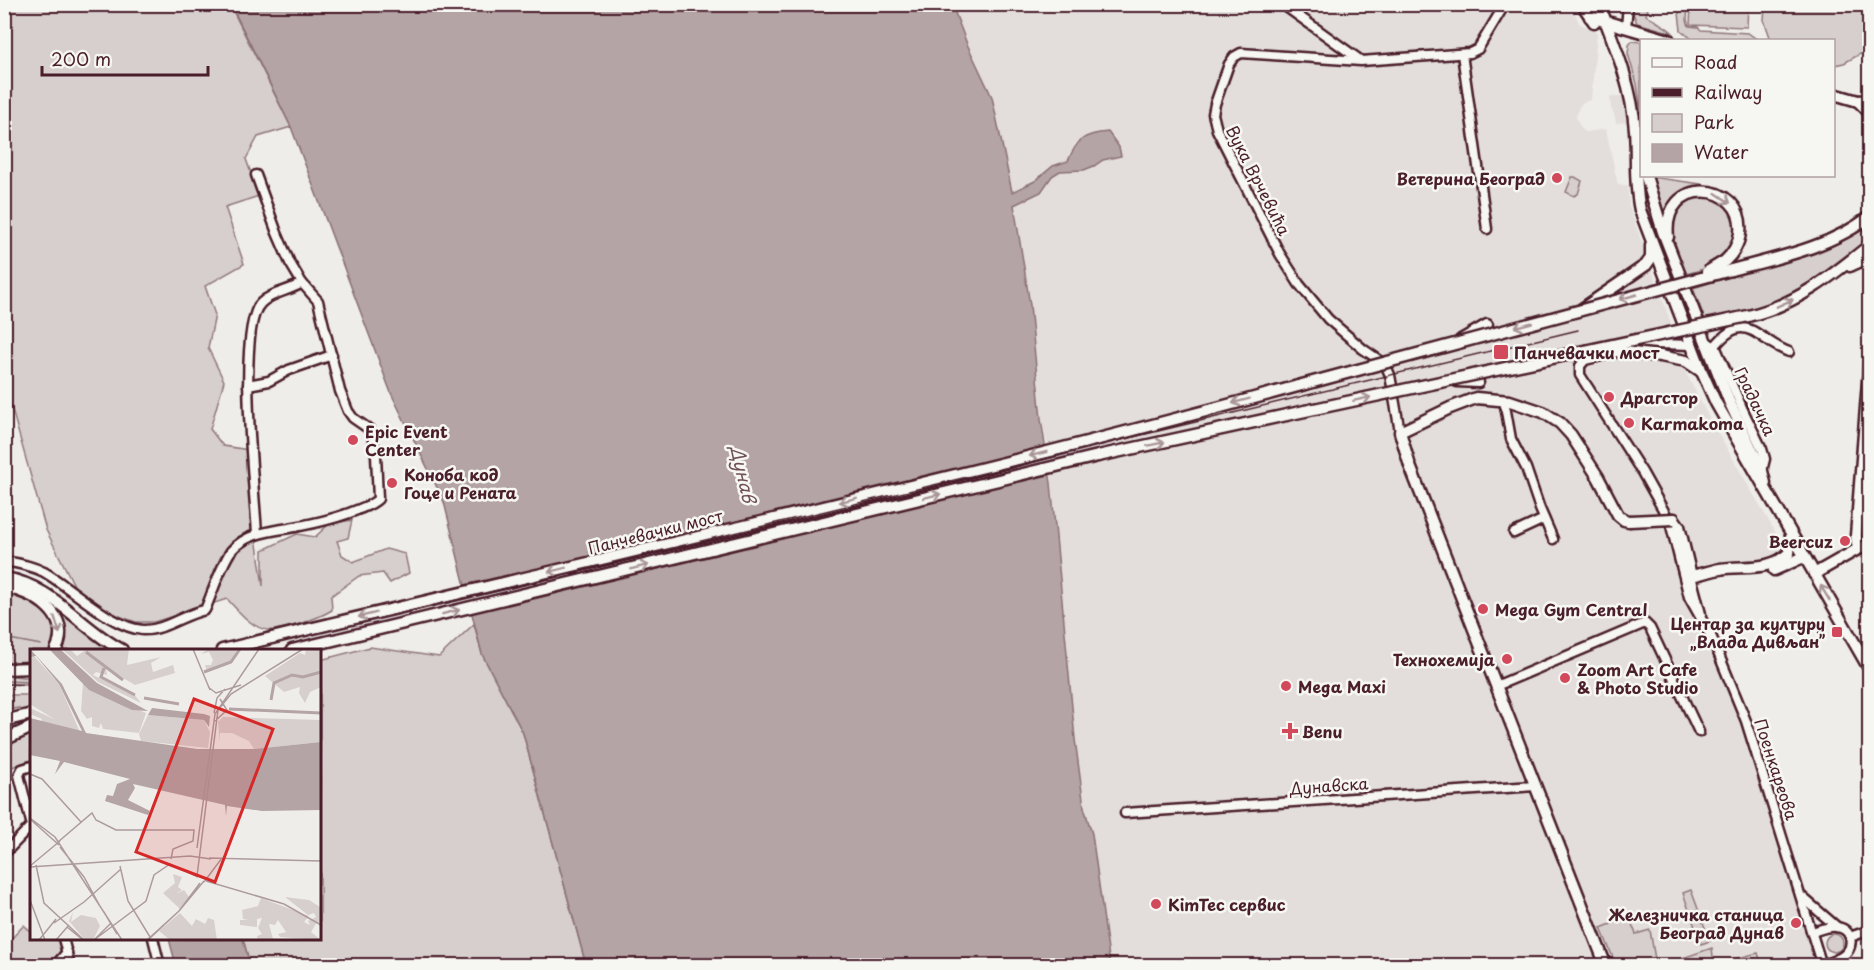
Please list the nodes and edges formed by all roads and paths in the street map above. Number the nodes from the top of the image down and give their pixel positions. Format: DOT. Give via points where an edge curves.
graph roads {
  1 [pos="1282,4"];
  2 [pos="1506,4"];
  3 [pos="1582,4"];
  4 [pos="1599,4"];
  5 [pos="1628,4"];
  6 [pos="1590,17"];
  7 [pos="1607,23"];
  8 [pos="1631,29"];
  9 [pos="1612,38"];
  10 [pos="1666,39"];
  11 [pos="1462,54"];
  12 [pos="1619,56"];
  13 [pos="1361,61"];
  14 [pos="1835,94"];
  15 [pos="1869,100"];
  16 [pos="1858,101"];
  17 [pos="1869,114"];
  18 [pos="1636,133"];
  19 [pos="1640,154"];
  20 [pos="256,175"];
  21 [pos="1644,177"];
  22 [pos="1644,177"];
  23 [pos="1864,222"];
  24 [pos="1487,229"];
  25 [pos="1650,239"];
  26 [pos="1869,245"];
  27 [pos="1670,249"];
  28 [pos="1869,264"];
  29 [pos="1728,266"];
  30 [pos="1841,269"];
  31 [pos="302,283"];
  32 [pos="1580,311"];
  33 [pos="1487,325"];
  34 [pos="1688,333"];
  35 [pos="1661,344"];
  36 [pos="1710,344"];
  37 [pos="1452,345"];
  38 [pos="1691,345"];
  39 [pos="1596,349"];
  40 [pos="1789,352"];
  41 [pos="332,355"];
  42 [pos="1869,355"];
  43 [pos="1702,372"];
  44 [pos="1450,380"];
  45 [pos="1478,382"];
  46 [pos="248,385"];
  47 [pos="1504,400"];
  48 [pos="1726,418"];
  49 [pos="1400,432"];
  50 [pos="1765,489"];
  51 [pos="1544,519"];
  52 [pos="1514,533"];
  53 [pos="257,534"];
  54 [pos="1791,535"];
  55 [pos="1553,539"];
  56 [pos="1864,549"];
  57 [pos="1804,557"];
  58 [pos="4,561"];
  59 [pos="1734,568"];
  60 [pos="1814,574"];
  61 [pos="1691,576"];
  62 [pos="4,578"];
  63 [pos="4,587"];
  64 [pos="1703,620"];
  65 [pos="57,649"];
  66 [pos="119,649"];
  67 [pos="230,649"];
  68 [pos="300,649"];
  69 [pos="30,668"];
  70 [pos="1869,669"];
  71 [pos="4,670"];
  72 [pos="30,674"];
  73 [pos="1496,686"];
  74 [pos="30,715"];
  75 [pos="4,722"];
  76 [pos="30,728"];
  77 [pos="1699,732"];
  78 [pos="4,740"];
  79 [pos="30,767"];
  80 [pos="1535,786"];
  81 [pos="1125,813"];
  82 [pos="30,822"];
  83 [pos="30,827"];
  84 [pos="4,854"];
  85 [pos="1800,895"];
  86 [pos="1837,927"];
  87 [pos="1869,930"];
  88 [pos="1812,932"];
  89 [pos="1850,937"];
  90 [pos="63,940"];
  91 [pos="153,940"];
  92 [pos="67,952"];
  93 [pos="1822,965"];
  94 [pos="55,966"];
  95 [pos="70,966"];
  96 [pos="160,966"];
  97 [pos="1606,966"];
  1 -- 13 [label="street"];
  2 -- 11 [label="street" via="1476,51"];
  3 -- 6 [label="main road"];
  4 -- 7 [label="main road"];
  5 -- 8 [label="street"];
  6 -- 7 [label="main road"];
  6 -- 9 [label="main road"];
  7 -- 8 [label="main road"];
  7 -- 9 [label="main road"];
  8 -- 10 [label="main road"];
  8 -- 12 [label="main road" via="1620,44"];
  9 -- 12 [label="main road"];
  11 -- 13 [label="street, Вука Врчевића"];
  11 -- 24 [label="street"];
  12 -- 18 [label="main road"];
  13 -- 49 [label="street, Вука Врчевића" via="1241,53 1229,64 1213,114 1223,144 1290,272 1328,319 1385,364"];
  14 -- 16 [label="main road"];
  15 -- 16 [label="main road"];
  16 -- 17 [label="main road"];
  18 -- 19 [label="main road"];
  18 -- 25 [label="main road" via="1637,198"];
  20 -- 31 [label="street" via="277,233"];
  21 -- 27 [label="main road"];
  22 -- 48 [label="main road" via="1648,216"];
  23 -- 29 [label="main road" via="1810,247"];
  25 -- 32 [label="main road" via="1651,258 1646,265"];
  25 -- 34 [label="main road"];
  26 -- 30 [label="main road, Панчевачки мост"];
  27 -- 29 [label="main road, one-way" via="1668,224 1675,205 1691,193 1710,191 1729,201 1739,218 1740,237"];
  27 -- 36 [label="main road"];
  28 -- 30 [label="main road" via="1861,261"];
  29 -- 32 [label="main road, one-way, bridge"];
  39 -- 30 [label="main road, Панчевачки мост, one-way, bridge" via="1748,316 1788,302"];
  31 -- 41 [label="street" via="318,301"];
  31 -- 46 [label="street" via="267,298 258,308 251,334"];
  32 -- 37 [label="main road, one-way, bridge"];
  33 -- 37 [label="main road, bridge"];
  34 -- 35 [label="street"];
  34 -- 38 [label="main road"];
  35 -- 38 [label="street"];
  35 -- 64 [label="street, Поенкареова" via="1592,358 1583,362 1580,375 1668,518 1689,597"];
  36 -- 40 [label="street" via="1738,327 1758,333"];
  36 -- 50 [label="main road" via="1736,416 1762,471"];
  37 -- 67 [label="main road, Панчевачки мост, one-way, bridge" via="1095,440"];
  38 -- 43 [label="main road"];
  39 -- 43 [label="main road, bridge" via="1686,361"];
  39 -- 44 [label="main road, Панчевачки мост, bridge"];
  41 -- 46 [label="street" via="269,381"];
  41 -- 53 [label="street" via="348,411 372,435 378,499 335,518"];
  42 -- 56 [label="main road" via="1856,536"];
  43 -- 48 [label="main road"];
  44 -- 45 [label="main road, bridge"];
  68 -- 44 [label="main road, Панчевачки мост, one-way, bridge" via="1098,456"];
  46 -- 53 [label="street"];
  47 -- 49 [label="main road" via="1468,400"];
  47 -- 51 [label="street" via="1510,439 1526,468"];
  47 -- 61 [label="main road, Поенкареова, bridge" via="1543,412 1566,428 1624,520 1674,519"];
  48 -- 50 [label="main road"];
  49 -- 73 [label="main road"];
  50 -- 54 [label="main road"];
  51 -- 52 [label="street"];
  51 -- 55 [label="street"];
  53 -- 58 [label="street" via="232,551 205,610 143,630 109,616 44,572"];
  54 -- 57 [label="main road"];
  54 -- 59 [label="main road" via="1790,549 1782,559 1763,566"];
  56 -- 60 [label="main road"];
  57 -- 59 [label="main road" via="1767,573"];
  57 -- 60 [label="main road"];
  59 -- 61 [label="main road"];
  70 -- 60 [label="main road, one-way"];
  61 -- 64 [label="street, Поенкареова"];
  62 -- 66 [label="main road" via="43,591"];
  63 -- 65 [label="main road, one-way" via="26,593 49,607 59,626"];
  64 -- 85 [label="street, Поенкареова" via="1746,721"];
  69 -- 71 [label="main road"];
  71 -- 72 [label="main road"];
  73 -- 77 [label="street" via="1645,623"];
  73 -- 80 [label="main road"];
  74 -- 75 [label="main road"];
  76 -- 78 [label="main road"];
  79 -- 82 [label="street" via="22,769 19,776"];
  80 -- 81 [label="street, Дунавска"];
  80 -- 97 [label="main road"];
  83 -- 84 [label="street"];
  85 -- 86 [label="street"];
  85 -- 88 [label="street, Поенкареова"];
  86 -- 88 [label="street"];
  86 -- 89 [label="street"];
  87 -- 89 [label="street"];
  88 -- 93 [label="street, Поенкареова"];
  89 -- 93 [label="street, Поенкареова" via="1847,952"];
  90 -- 92 [label="street"];
  91 -- 96 [label="street"];
  92 -- 94 [label="street"];
  92 -- 95 [label="street"];
}
